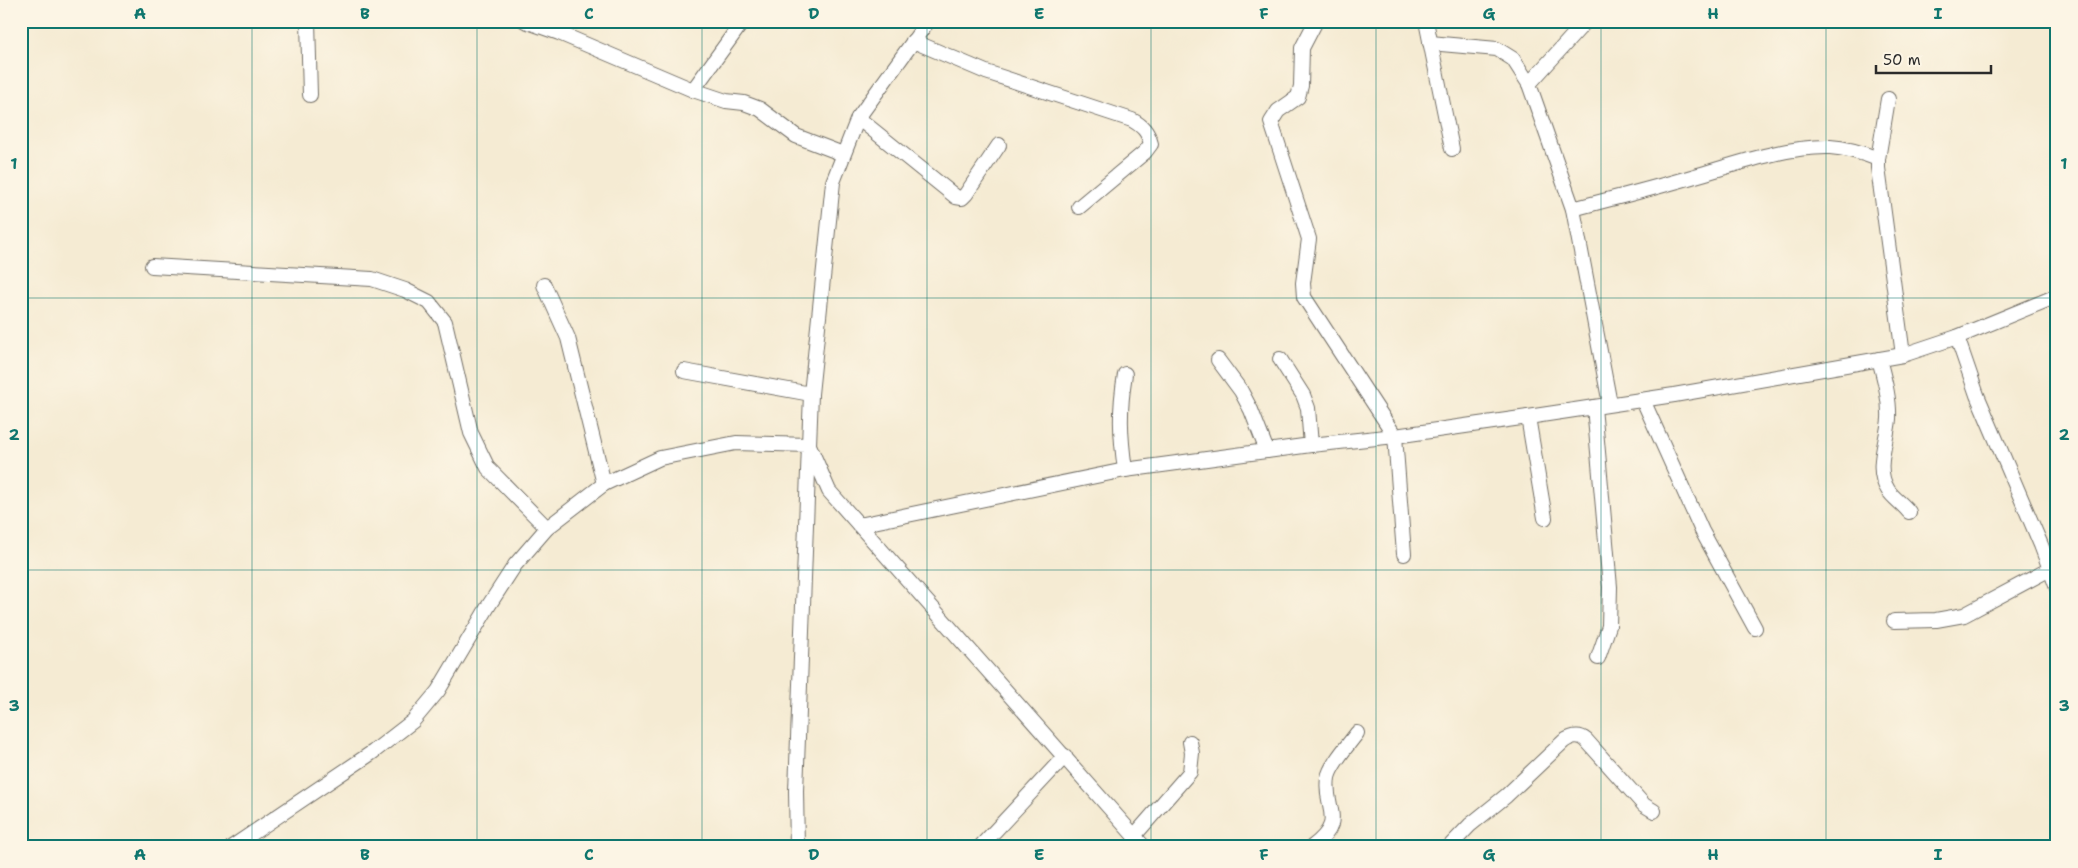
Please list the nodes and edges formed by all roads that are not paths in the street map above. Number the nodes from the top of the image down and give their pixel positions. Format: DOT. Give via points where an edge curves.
graph roads {
  1 [pos="308,21"];
  2 [pos="525,21"];
  3 [pos="743,21"];
  4 [pos="928,21"];
  5 [pos="1316,21"];
  6 [pos="1426,21"];
  7 [pos="1586,21"];
  8 [pos="913,41"];
  9 [pos="1430,43"];
  10 [pos="1529,84"];
  11 [pos="694,90"];
  12 [pos="310,95"];
  13 [pos="1888,99"];
  14 [pos="858,118"];
  15 [pos="999,145"];
  16 [pos="1452,149"];
  17 [pos="843,154"];
  18 [pos="1878,159"];
  19 [pos="1079,207"];
  20 [pos="1573,208"];
  21 [pos="152,266"];
  22 [pos="544,285"];
  23 [pos="2057,296"];
  24 [pos="1957,337"];
  25 [pos="1903,355"];
  26 [pos="1280,359"];
  27 [pos="1880,359"];
  28 [pos="1218,360"];
  29 [pos="684,371"];
  30 [pos="1124,374"];
  31 [pos="811,394"];
  32 [pos="1642,400"];
  33 [pos="1610,404"];
  34 [pos="1594,407"];
  35 [pos="1528,417"];
  36 [pos="1395,436"];
  37 [pos="808,445"];
  38 [pos="1311,445"];
  39 [pos="1267,451"];
  40 [pos="1125,470"];
  41 [pos="604,484"];
  42 [pos="1909,512"];
  43 [pos="1545,518"];
  44 [pos="859,525"];
  45 [pos="548,528"];
  46 [pos="1404,554"];
  47 [pos="2050,569"];
  48 [pos="2057,588"];
  49 [pos="1894,621"];
  50 [pos="1755,628"];
  51 [pos="1598,658"];
  52 [pos="1357,733"];
  53 [pos="1190,742"];
  54 [pos="1065,756"];
  55 [pos="1654,810"];
  56 [pos="1134,836"];
  57 [pos="232,847"];
  58 [pos="797,847"];
  59 [pos="980,847"];
  60 [pos="1144,847"];
  61 [pos="1312,847"];
  62 [pos="1449,847"];
  1 -- 12 [label="street"];
  2 -- 11 [label="street"];
  3 -- 11 [label="street"];
  4 -- 8 [label="street"];
  5 -- 36 [label="street" via="1302,48 1298,96 1271,122 1309,239 1302,289 1309,305"];
  6 -- 9 [label="street"];
  7 -- 10 [label="street"];
  8 -- 14 [label="street"];
  8 -- 19 [label="street" via="986,72 1141,125 1151,144 1145,152"];
  9 -- 10 [label="street" via="1497,49 1513,59"];
  9 -- 16 [label="street"];
  10 -- 20 [label="street"];
  11 -- 17 [label="street" via="760,109 796,136"];
  13 -- 18 [label="street"];
  14 -- 15 [label="street" via="956,197 962,198 966,194"];
  14 -- 17 [label="street"];
  17 -- 31 [label="street" via="833,182"];
  18 -- 20 [label="street" via="1830,147 1800,150 1755,158"];
  18 -- 25 [label="street"];
  20 -- 33 [label="street"];
  21 -- 45 [label="street" via="372,279 429,302 445,322 471,433 488,468"];
  22 -- 41 [label="street" via="568,338"];
  23 -- 24 [label="street"];
  24 -- 25 [label="street"];
  24 -- 47 [label="street" via="1976,395"];
  25 -- 27 [label="street"];
  26 -- 38 [label="street" via="1305,402"];
  27 -- 32 [label="street"];
  27 -- 42 [label="street" via="1889,418 1882,453 1883,478 1888,492"];
  28 -- 39 [label="street" via="1251,410"];
  29 -- 31 [label="street"];
  30 -- 40 [label="street" via="1120,435"];
  31 -- 37 [label="street"];
  32 -- 33 [label="street"];
  32 -- 50 [label="street" via="1702,531"];
  33 -- 34 [label="street"];
  34 -- 35 [label="street"];
  34 -- 51 [label="street" via="1610,587 1609,626"];
  35 -- 36 [label="street"];
  35 -- 43 [label="street"];
  36 -- 38 [label="street"];
  36 -- 46 [label="street"];
  37 -- 41 [label="street" via="736,444 660,458"];
  37 -- 44 [label="street" via="829,491"];
  37 -- 58 [label="street" via="796,791"];
  38 -- 39 [label="street"];
  39 -- 40 [label="street"];
  40 -- 44 [label="street"];
  41 -- 45 [label="street"];
  44 -- 54 [label="street"];
  45 -- 57 [label="street" via="515,565 438,691 413,721 373,752"];
  47 -- 48 [label="street"];
  47 -- 49 [label="street" via="1964,615 1936,620"];
  52 -- 61 [label="street" via="1328,776 1327,788 1332,807 1329,830"];
  53 -- 56 [label="street" via="1190,772"];
  54 -- 56 [label="street"];
  54 -- 59 [label="street"];
  55 -- 62 [label="street" via="1644,805 1582,736 1576,736 1564,741"];
  56 -- 60 [label="street"];
}
